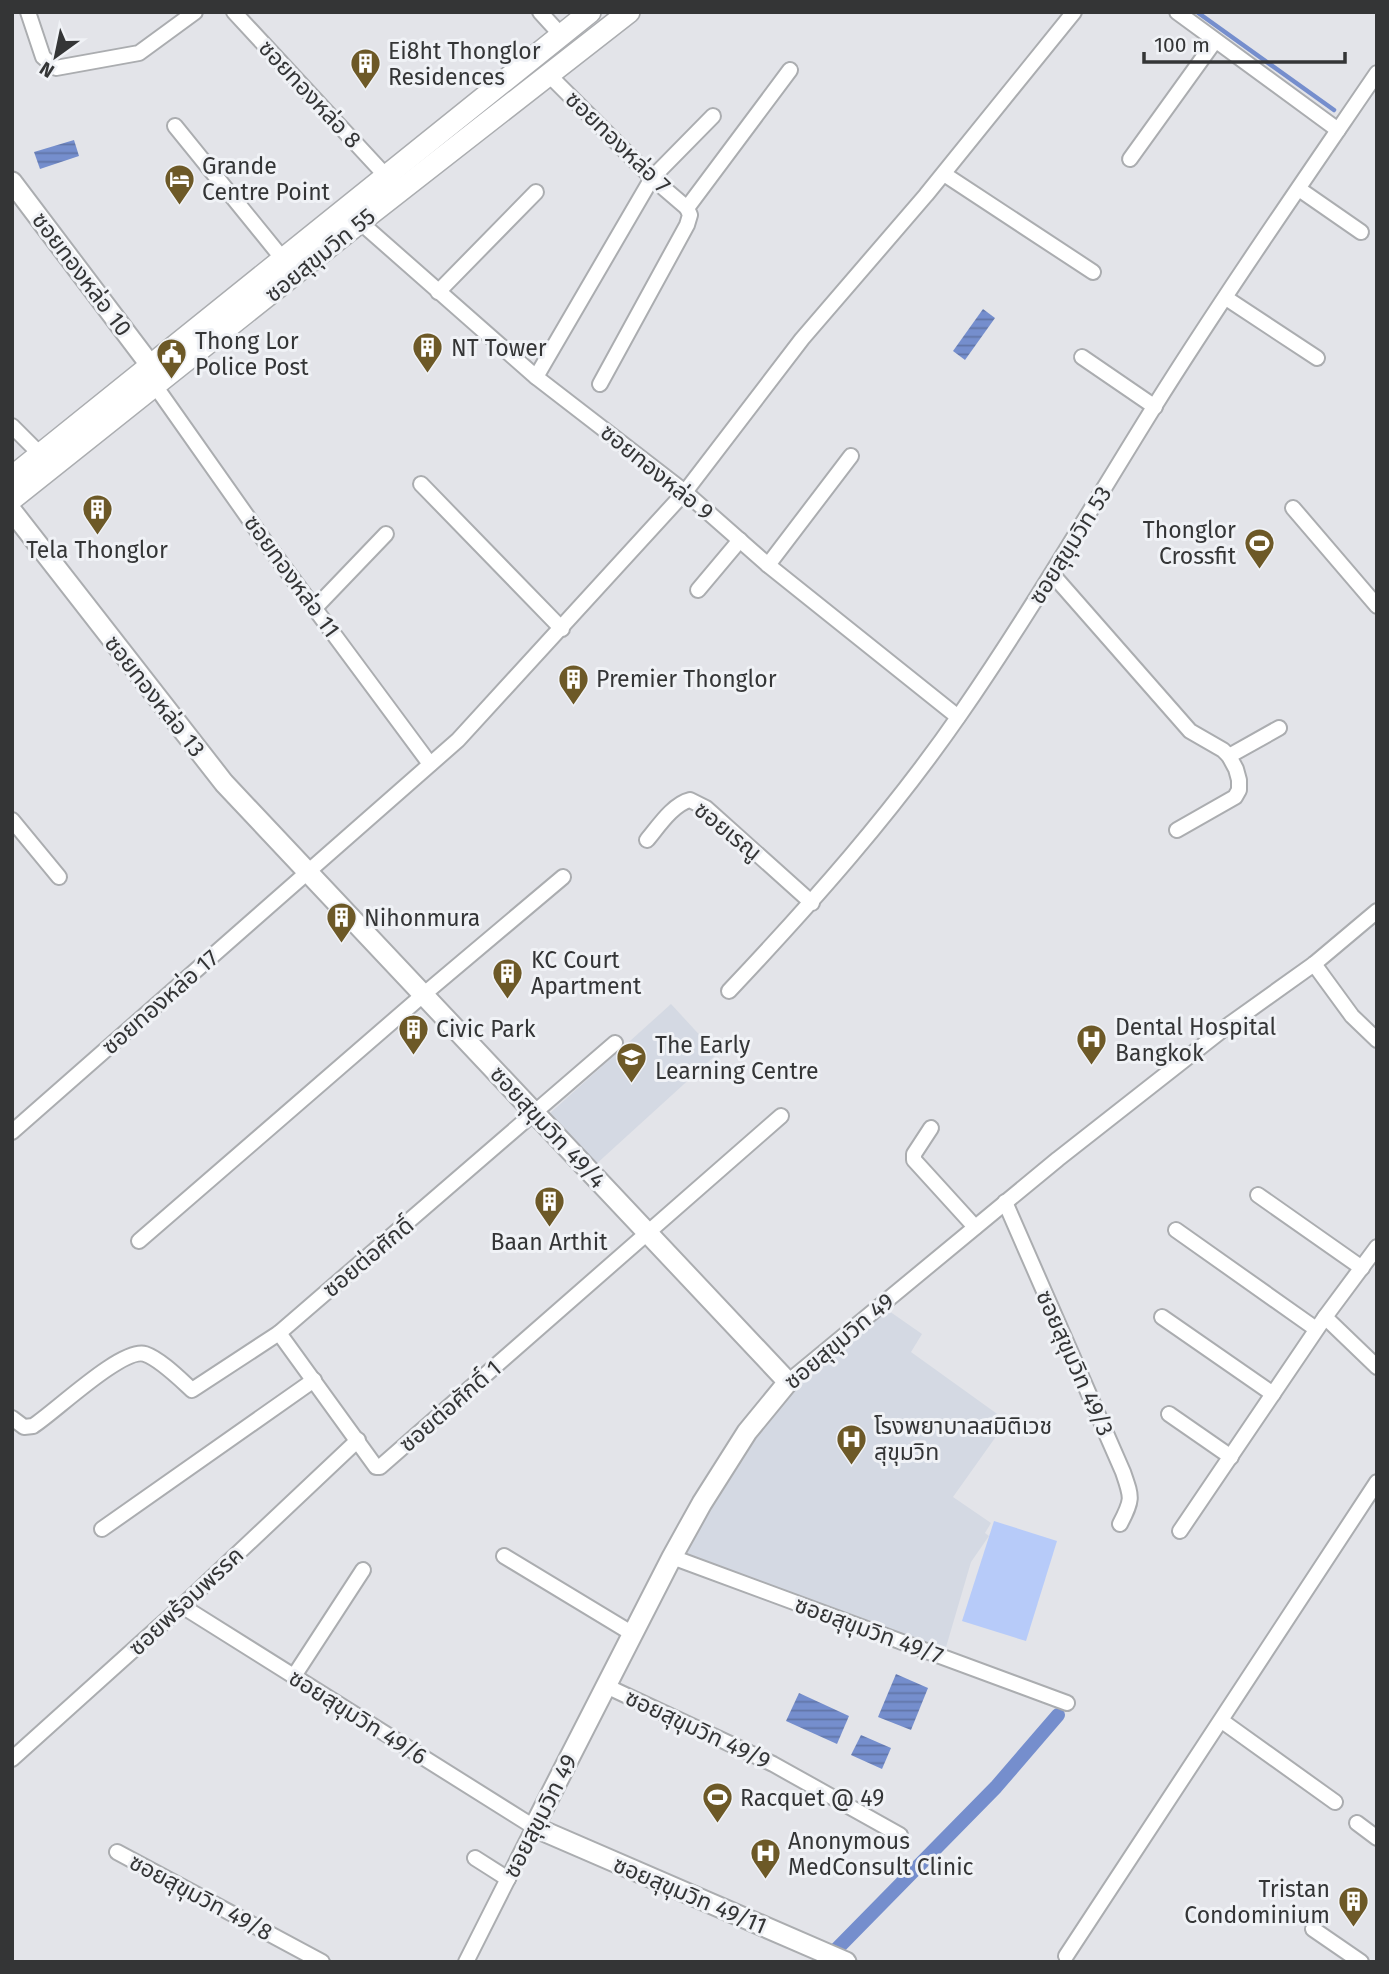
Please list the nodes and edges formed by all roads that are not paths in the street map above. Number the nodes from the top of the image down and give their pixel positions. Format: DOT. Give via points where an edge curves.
graph roads {
  1 [pos="28,12"];
  2 [pos="195,12"];
  3 [pos="234,12"];
  4 [pos="540,12"];
  5 [pos="590,12"];
  6 [pos="629,12"];
  7 [pos="1074,12"];
  8 [pos="1177,12"];
  9 [pos="561,35"];
  10 [pos="1215,41"];
  11 [pos="578,53"];
  12 [pos="533,57"];
  13 [pos="790,70"];
  14 [pos="1377,72"];
  15 [pos="550,76"];
  16 [pos="713,116"];
  17 [pos="175,125"];
  18 [pos="1338,130"];
  19 [pos="1130,159"];
  20 [pos="944,174"];
  21 [pos="652,178"];
  22 [pos="12,182"];
  23 [pos="393,184"];
  24 [pos="1299,188"];
  25 [pos="536,192"];
  26 [pos="687,208"];
  27 [pos="354,214"];
  28 [pos="1361,232"];
  29 [pos="282,258"];
  30 [pos="1093,272"];
  31 [pos="438,292"];
  32 [pos="1226,299"];
  33 [pos="1082,357"];
  34 [pos="1317,358"];
  35 [pos="154,377"];
  36 [pos="536,377"];
  37 [pos="600,384"];
  38 [pos="1155,407"];
  39 [pos="12,426"];
  40 [pos="40,454"];
  41 [pos="851,456"];
  42 [pos="12,477"];
  43 [pos="421,484"];
  44 [pos="685,492"];
  45 [pos="12,499"];
  46 [pos="1293,508"];
  47 [pos="12,510"];
  48 [pos="386,534"];
  49 [pos="740,540"];
  50 [pos="768,565"];
  51 [pos="1053,575"];
  52 [pos="698,590"];
  53 [pos="1377,606"];
  54 [pos="315,608"];
  55 [pos="562,629"];
  56 [pos="958,717"];
  57 [pos="1279,728"];
  58 [pos="1229,756"];
  59 [pos="430,764"];
  60 [pos="12,820"];
  61 [pos="1177,830"];
  62 [pos="647,840"];
  63 [pos="308,873"];
  64 [pos="59,877"];
  65 [pos="563,877"];
  66 [pos="812,903"];
  67 [pos="1377,911"];
  68 [pos="1314,964"];
  69 [pos="729,991"];
  70 [pos="423,995"];
  71 [pos="1377,1040"];
  72 [pos="615,1043"];
  73 [pos="535,1113"];
  74 [pos="781,1116"];
  75 [pos="931,1128"];
  76 [pos="12,1132"];
  77 [pos="1258,1195"];
  78 [pos="1005,1202"];
  79 [pos="975,1227"];
  80 [pos="1176,1230"];
  81 [pos="648,1234"];
  82 [pos="139,1241"];
  83 [pos="1377,1247"];
  84 [pos="1362,1268"];
  85 [pos="1162,1317"];
  86 [pos="1325,1317"];
  87 [pos="1317,1329"];
  88 [pos="279,1333"];
  89 [pos="1377,1367"];
  90 [pos="314,1380"];
  91 [pos="788,1382"];
  92 [pos="1273,1394"];
  93 [pos="1168,1414"];
  94 [pos="12,1418"];
  95 [pos="358,1440"];
  96 [pos="1230,1457"];
  97 [pos="1377,1482"];
  98 [pos="1120,1524"];
  99 [pos="102,1529"];
  100 [pos="1180,1531"];
  101 [pos="504,1556"];
  102 [pos="672,1557"];
  103 [pos="363,1570"];
  104 [pos="182,1606"];
  105 [pos="633,1633"];
  106 [pos="294,1676"];
  107 [pos="606,1686"];
  108 [pos="1067,1703"];
  109 [pos="1222,1721"];
  110 [pos="12,1759"];
  111 [pos="1335,1802"];
  112 [pos="1357,1823"];
  113 [pos="534,1827"];
  114 [pos="900,1835"];
  115 [pos="1377,1838"];
  116 [pos="117,1852"];
  117 [pos="475,1858"];
  118 [pos="508,1879"];
  119 [pos="1313,1929"];
  120 [pos="1066,1956"];
  121 [pos="322,1962"];
  122 [pos="466,1962"];
  123 [pos="846,1962"];
  124 [pos="1361,1962"];
  1 -- 2 [label="street" via="43,57 56,68 139,53"];
  3 -- 23 [label="street, ซอยทองหล่อ 8"];
  4 -- 9 [label="street"];
  5 -- 9 [label="main road, ซอยสุขุมวิท 55"];
  6 -- 11 [label="main road, ซอยสุขุมวิท 55"];
  7 -- 20 [label="street, ซอยทองหล่อ 17"];
  8 -- 10 [label="street"];
  9 -- 11 [label="main road"];
  9 -- 12 [label="main road, ซอยสุขุมวิท 55"];
  10 -- 18 [label="street"];
  10 -- 19 [label="street"];
  11 -- 15 [label="main road, ซอยสุขุมวิท 55"];
  12 -- 15 [label="main road"];
  12 -- 23 [label="main road, ซอยสุขุมวิท 55"];
  13 -- 26 [label="street"];
  14 -- 18 [label="street, ซอยสุขุมวิท 53"];
  15 -- 21 [label="street, ซอยทองหล่อ 7"];
  15 -- 23 [label="main road, ซอยสุขุมวิท 55"];
  16 -- 21 [label="street"];
  17 -- 29 [label="street"];
  18 -- 24 [label="street, ซอยสุขุมวิท 53"];
  20 -- 30 [label="street"];
  20 -- 44 [label="street, ซอยทองหล่อ 17" via="802,339"];
  21 -- 26 [label="street, ซอยทองหล่อ 7"];
  21 -- 36 [label="street"];
  22 -- 35 [label="street, ซอยทองหล่อ 10"];
  23 -- 27 [label="main road, ซอยสุขุมวิท 55"];
  24 -- 28 [label="street"];
  24 -- 32 [label="street, ซอยสุขุมวิท 53"];
  25 -- 31 [label="street"];
  26 -- 37 [label="street" via="687,225"];
  27 -- 29 [label="main road, ซอยสุขุมวิท 55"];
  27 -- 31 [label="street, ซอยทองหล่อ 9"];
  27 -- 35 [label="main road, ซอยสุขุมวิท 55"];
  29 -- 35 [label="main road, ซอยสุขุมวิท 55"];
  31 -- 36 [label="street, ซอยทองหล่อ 9"];
  32 -- 34 [label="street"];
  32 -- 38 [label="street, ซอยสุขุมวิท 53"];
  33 -- 38 [label="street"];
  35 -- 40 [label="main road, ซอยสุขุมวิท 55"];
  35 -- 45 [label="main road, ซอยสุขุมวิท 55"];
  35 -- 54 [label="street, ซอยทองหล่อ 11"];
  36 -- 44 [label="street, ซอยทองหล่อ 9"];
  38 -- 51 [label="street, ซอยสุขุมวิท 53"];
  39 -- 40 [label="street"];
  40 -- 42 [label="main road, ซอยสุขุมวิท 55"];
  41 -- 50 [label="street"];
  43 -- 55 [label="street"];
  44 -- 49 [label="street, ซอยทองหล่อ 9"];
  44 -- 55 [label="street, ซอยทองหล่อ 17"];
  46 -- 53 [label="street"];
  47 -- 63 [label="street, ซอยทองหล่อ 13" via="215,774"];
  48 -- 54 [label="street"];
  49 -- 50 [label="street, ซอยทองหล่อ 9"];
  49 -- 52 [label="street"];
  50 -- 56 [label="street, ซอยทองหล่อ 9"];
  51 -- 56 [label="street, ซอยสุขุมวิท 53"];
  51 -- 58 [label="street" via="1190,731"];
  54 -- 59 [label="street, ซอยทองหล่อ 11"];
  55 -- 59 [label="street, ซอยทองหล่อ 17"];
  56 -- 66 [label="street, ซอยสุขุมวิท 53"];
  57 -- 58 [label="street"];
  58 -- 61 [label="street" via="1238,779 1235,797"];
  59 -- 63 [label="street, ซอยทองหล่อ 17"];
  60 -- 64 [label="street"];
  62 -- 66 [label="street, ซอยเรณู" via="677,807 690,800 706,808"];
  63 -- 70 [label="street, ซอยสุขุมวิท 49/4"];
  63 -- 76 [label="street, ซอยทองหล่อ 17"];
  65 -- 70 [label="street"];
  66 -- 69 [label="street, ซอยสุขุมวิท 53"];
  67 -- 68 [label="street, ซอยสุขุมวิท 49"];
  68 -- 71 [label="street" via="1352,1016"];
  68 -- 78 [label="street, ซอยสุขุมวิท 49" via="1220,1031"];
  70 -- 73 [label="street, ซอยสุขุมวิท 49/4"];
  70 -- 82 [label="street"];
  72 -- 73 [label="street, ซอยต่อศักดิ์"];
  73 -- 81 [label="street, ซอยสุขุมวิท 49/4"];
  73 -- 88 [label="street, ซอยต่อศักดิ์"];
  74 -- 81 [label="street"];
  75 -- 79 [label="street" via="913,1157"];
  77 -- 84 [label="street"];
  78 -- 79 [label="street, ซอยสุขุมวิท 49"];
  78 -- 98 [label="street, ซอยสุขุมวิท 49/3" via="1131,1496"];
  79 -- 91 [label="street, ซอยสุขุมวิท 49"];
  80 -- 87 [label="street"];
  81 -- 91 [label="street, ซอยสุขุมวิท 49/4"];
  81 -- 95 [label="street, ซอยต่อศักดิ์ 1" via="383,1465 376,1466"];
  83 -- 84 [label="street"];
  84 -- 86 [label="street"];
  85 -- 92 [label="street"];
  86 -- 87 [label="street"];
  86 -- 89 [label="street"];
  87 -- 92 [label="street"];
  88 -- 90 [label="street, ซอยต่อศักดิ์ 1"];
  88 -- 94 [label="street, ซอยต่อศักดิ์" via="192,1390 144,1353 131,1355 33,1426 24,1427"];
  90 -- 95 [label="street, ซอยต่อศักดิ์ 1"];
  90 -- 99 [label="street"];
  91 -- 102 [label="street, ซอยสุขุมวิท 49" via="733,1453"];
  92 -- 96 [label="street"];
  93 -- 96 [label="street"];
  95 -- 104 [label="street, ซอยพร้อมพรรค"];
  96 -- 100 [label="street"];
  97 -- 109 [label="street"];
  101 -- 105 [label="street"];
  102 -- 105 [label="street, ซอยสุขุมวิท 49"];
  102 -- 108 [label="street, ซอยสุขุมวิท 49/7"];
  103 -- 106 [label="street"];
  104 -- 106 [label="street, ซอยสุขุมวิท 49/6"];
  104 -- 110 [label="street, ซอยพร้อมพรรค"];
  105 -- 107 [label="street, ซอยสุขุมวิท 49"];
  106 -- 113 [label="street, ซอยสุขุมวิท 49/6"];
  107 -- 113 [label="street, ซอยสุขุมวิท 49"];
  107 -- 114 [label="street, ซอยสุขุมวิท 49/9" via="773,1763"];
  109 -- 111 [label="street"];
  109 -- 120 [label="street"];
  112 -- 115 [label="street"];
  113 -- 118 [label="street, ซอยสุขุมวิท 49"];
  113 -- 123 [label="street, ซอยสุขุมวิท 49/11"];
  116 -- 121 [label="street, ซอยสุขุมวิท 49/8"];
  117 -- 118 [label="street"];
  118 -- 122 [label="street, ซอยสุขุมวิท 49"];
  119 -- 124 [label="street"];
}
